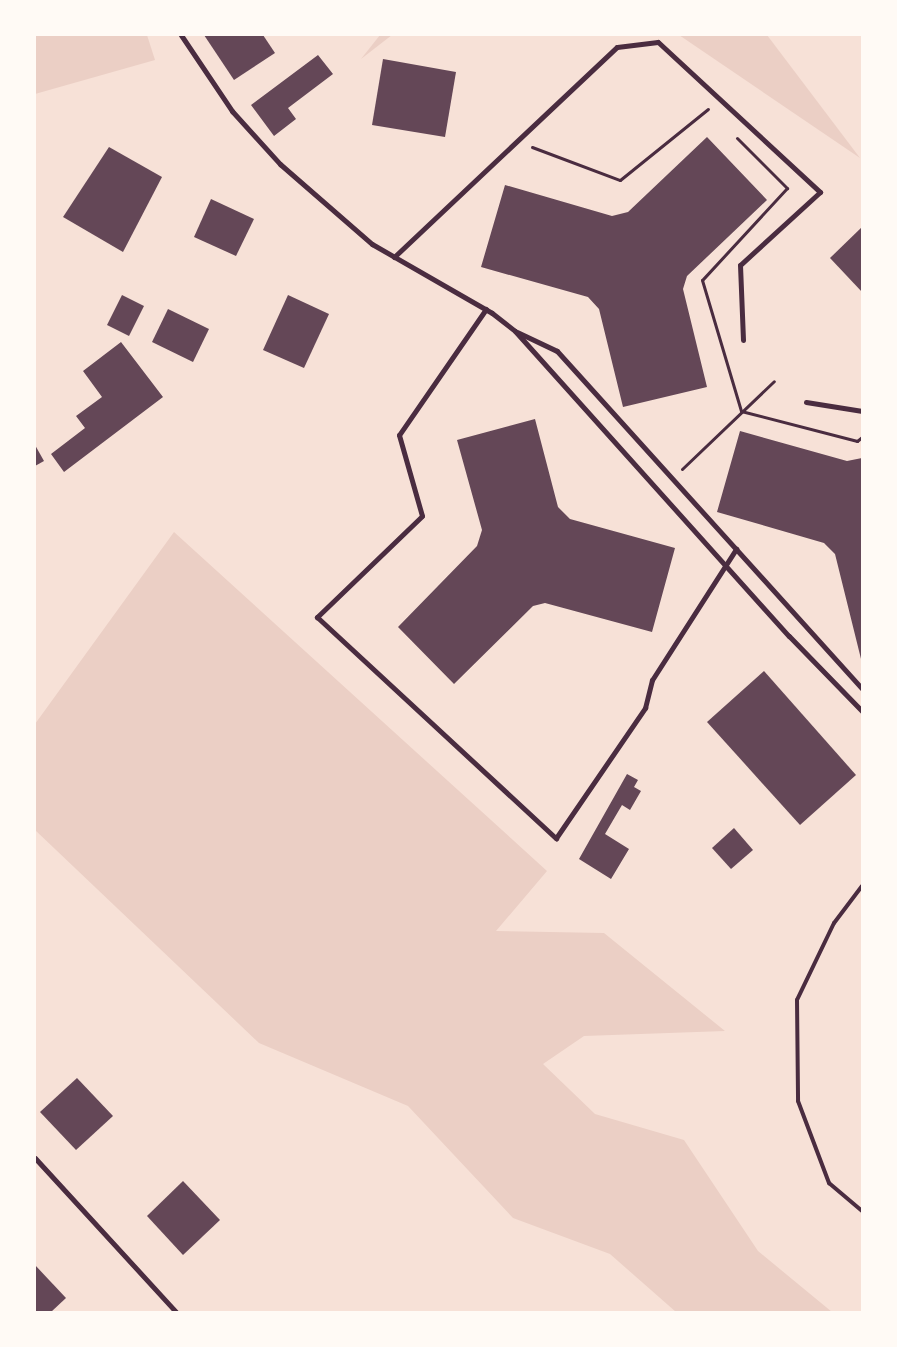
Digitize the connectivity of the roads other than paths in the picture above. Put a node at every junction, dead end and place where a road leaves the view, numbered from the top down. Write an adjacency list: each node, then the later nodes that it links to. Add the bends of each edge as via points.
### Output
1 (181, 35): 2 (street, via 232,111 274,158 372,244)
2 (394, 257): 3 (street); 5 (street, via 617,47 658,42 820,192 740,265)
3 (486, 309): 4 (street); 9 (street, via 399,435 422,516 317,617 556,838 645,708 652,680)
4 (514, 331): 8 (street, via 557,351); 9 (street)
5 (742, 340)
6 (806, 402): 7 (street)
7 (862, 412)
8 (736, 549): 9 (street); 10 (street)
9 (725, 565): 11 (street)
10 (862, 689)
11 (862, 711)
12 (862, 886): 14 (lane, via 834,923 797,1000 798,1100 829,1183)
13 (35, 1158): 15 (street)
14 (862, 1212)
15 (176, 1312)

